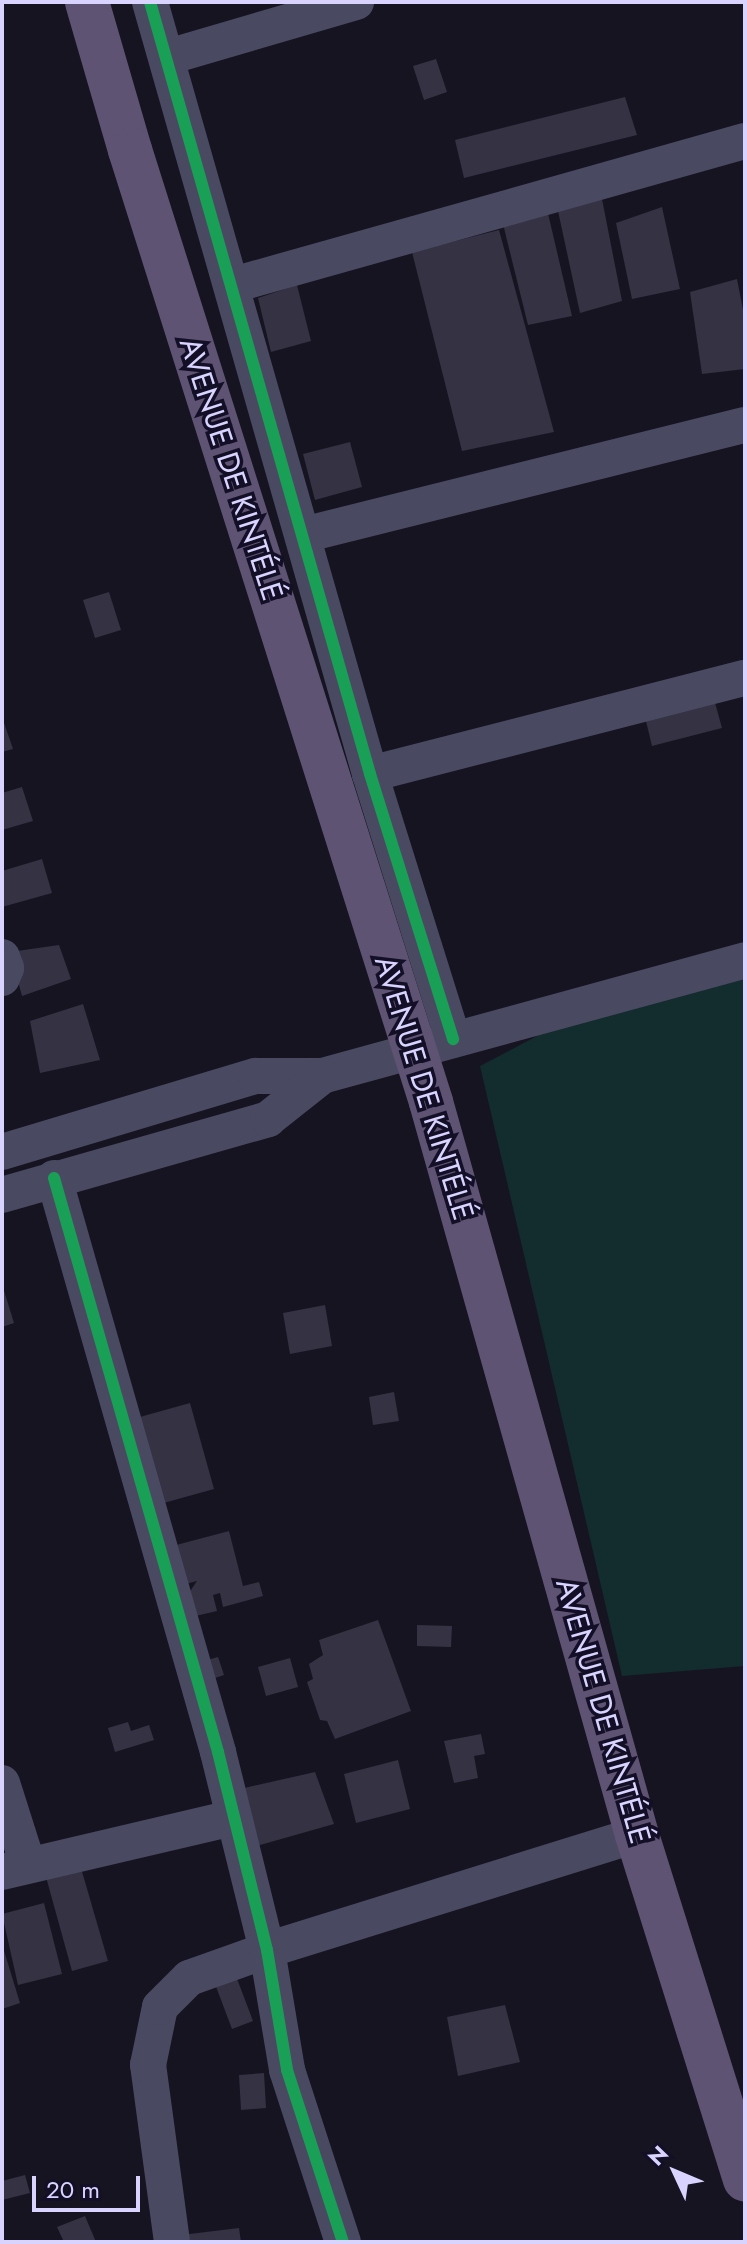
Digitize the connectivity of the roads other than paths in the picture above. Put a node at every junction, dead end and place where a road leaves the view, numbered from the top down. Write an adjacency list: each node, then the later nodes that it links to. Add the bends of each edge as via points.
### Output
1 (87, 2): 14 (main road, AVENUE DE KINTÉLÉ, via 135,165)
2 (150, 2): 4 (street)
3 (356, 2): 4 (street)
4 (168, 57): 6 (street)
5 (745, 141): 6 (street)
6 (233, 285): 8 (street)
7 (745, 425): 8 (street)
8 (303, 535): 10 (street)
9 (745, 678): 10 (street)
10 (370, 774): 14 (street)
11 (2, 957): 13 (street)
12 (745, 960): 14 (street)
13 (2, 978)
14 (434, 1045): 15 (street); 21 (main road, AVENUE DE KINTÉLÉ)
15 (322, 1076): 16 (street, via 256,1076); 17 (street, via 268,1119)
16 (2, 1152)
17 (54, 1178): 18 (street); 20 (street)
18 (2, 1195)
19 (2, 1783): 22 (street)
20 (233, 1818): 22 (street); 23 (street)
21 (637, 1835): 23 (street); 24 (main road, AVENUE DE KINTÉLÉ)
22 (15, 1869)
23 (267, 1950): 25 (street, via 189,1978 160,2007 148,2065); 26 (street, via 287,2070)
24 (745, 2179)
25 (172, 2242)
26 (343, 2242)

